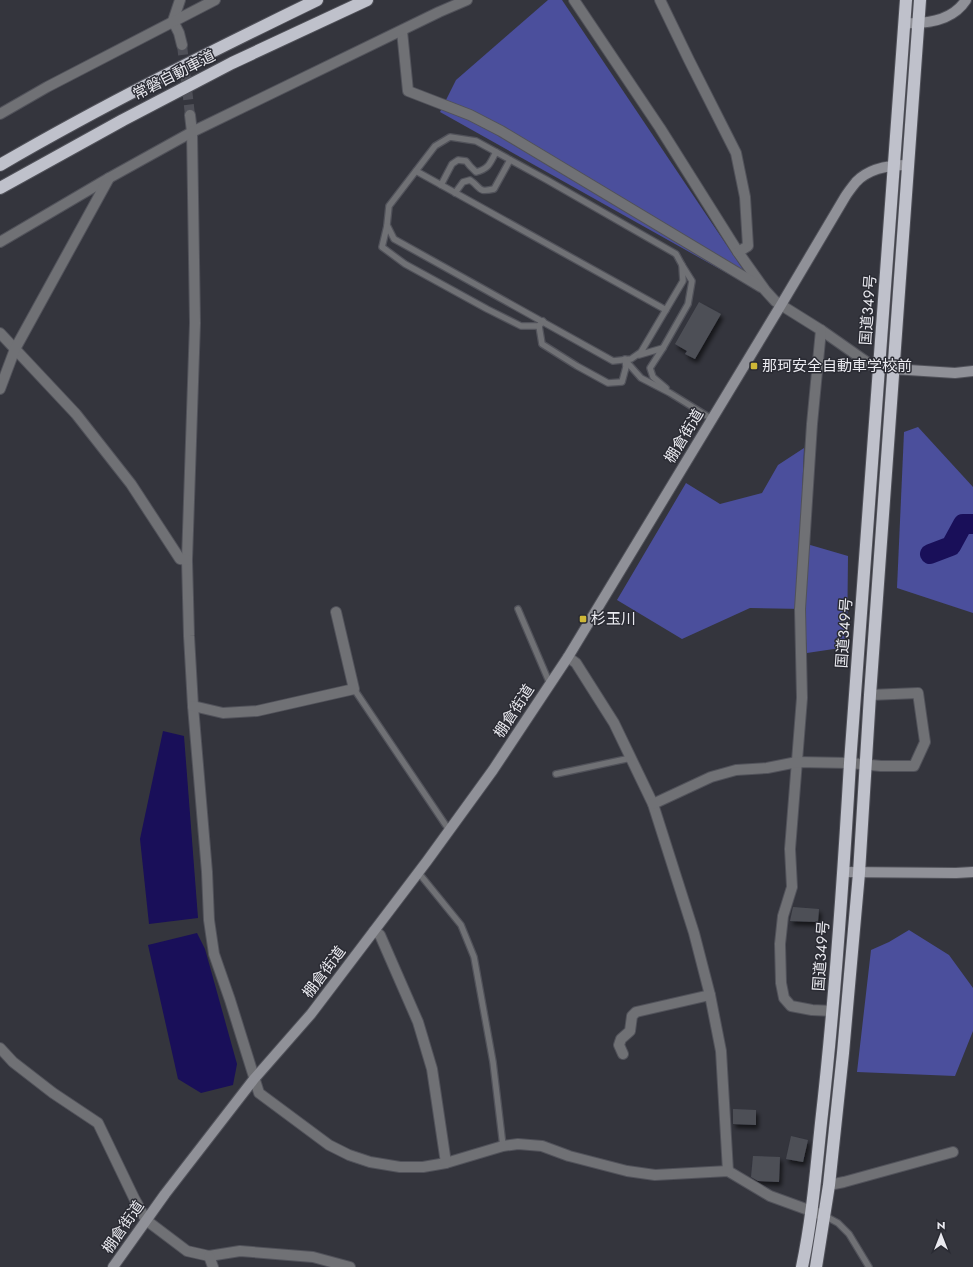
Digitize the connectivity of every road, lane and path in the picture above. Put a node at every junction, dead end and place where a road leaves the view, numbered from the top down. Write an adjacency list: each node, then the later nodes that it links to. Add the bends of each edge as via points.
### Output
1 (180, 0): 11 (street)
2 (215, 0): 11 (street)
3 (317, 0): 21 (highway, 常磐自動車道, via 226,44)
4 (367, 0): 27 (highway, 常磐自動車道, via 232,63)
5 (466, 0): 14 (street)
6 (574, 0): 31 (street, via 660,128)
7 (660, 0): 31 (street, via 736,152 745,197 748,246)
8 (906, 0): 12 (highway, 国道349号)
9 (920, 0): 13 (highway, 国道349号)
10 (966, 0): 13 (street, via 948,16)
11 (173, 20): 15 (street); 16 (street)
12 (905, 23): 13 (street); 22 (highway, 国道349号)
13 (918, 24): 23 (highway, 国道349号)
14 (402, 30): 18 (street); 33 (street, via 408,91 470,115 501,131)
15 (182, 45)
16 (0, 114)
17 (190, 115): 18 (street)
18 (192, 132): 25 (street); 49 (street, via 195,323)
19 (496, 152): 20 (lane); 24 (lane, via 476,141 450,137 435,146); 26 (lane, via 488,166 476,172 466,161 458,160 452,164)
20 (510, 160): 28 (lane, via 494,188 484,191 470,180 463,182); 32 (lane, via 676,254)
21 (0, 164)
22 (895, 165): 23 (street, 棚倉街道); 34 (street, 棚倉街道, via 868,172 856,182); 43 (highway, 国道349号)
23 (908, 165): 44 (highway, 国道349号)
24 (416, 171): 26 (lane); 29 (lane, via 389,206)
25 (109, 178): 30 (street); 40 (street)
26 (441, 185): 28 (lane)
27 (0, 188)
28 (455, 193): 35 (lane)
29 (387, 226): 36 (lane, via 394,239); 36 (lane, via 382,247 404,264 521,326)
30 (0, 242)
31 (738, 252): 33 (street)
32 (682, 265): 35 (lane, via 683,281); 39 (lane, via 692,281 688,304)
33 (765, 290): 34 (street)
34 (781, 305): 37 (street); 48 (street, 棚倉街道)
35 (666, 310): 41 (lane, via 641,352)
36 (541, 324): 42 (lane, via 613,361); 42 (lane, via 542,344 608,383 622,382 626,367)
37 (821, 330): 43 (street, via 864,361); 58 (street, via 800,609 802,698)
38 (0, 333): 40 (street)
39 (663, 348): 41 (lane); 47 (lane, via 650,368 653,377)
40 (15, 349): 46 (street); 49 (street, via 76,414 131,484 180,558)
41 (635, 356): 42 (lane)
42 (625, 359): 47 (lane, via 641,378)
43 (879, 368): 44 (street); 59 (highway, 国道349号)
44 (893, 369): 45 (street, via 955,373); 55 (highway, 国道349号)
45 (973, 371)
46 (0, 389)
47 (670, 393): 48 (lane)
48 (712, 419): 52 (street, 棚倉街道)
49 (187, 560): 56 (street)
50 (518, 609): 53 (lane)
51 (336, 612): 54 (street)
52 (568, 657): 53 (street, 棚倉街道); 57 (street, via 576,663 614,723)
53 (550, 684): 63 (street, 棚倉街道, via 493,770)
54 (354, 689): 56 (street, via 257,711 223,713); 63 (lane)
55 (870, 695): 60 (highway, 国道349号); 60 (street, via 918,693 925,742 914,766)
56 (193, 706): 73 (street, via 209,920 214,954)
57 (631, 758): 61 (lane); 62 (street)
58 (797, 762): 59 (street); 62 (street, via 767,768 736,770 711,777); 70 (street, via 790,849 792,887 783,916 780,944 781,983 784,998 791,1006)
59 (850, 763): 60 (street); 65 (highway, 国道349号)
60 (866, 764): 67 (highway, 国道349号)
61 (556, 774)
62 (653, 804): 69 (street, via 694,933)
63 (449, 830): 64 (street, 棚倉街道)
64 (418, 872): 68 (street, 棚倉街道); 74 (lane, via 461,925 474,958)
65 (843, 872): 67 (street); 70 (highway, 国道349号)
66 (973, 872): 67 (street)
67 (859, 873): 78 (highway, 国道349号)
68 (374, 931): 73 (street, 棚倉街道, via 311,1014); 76 (street, via 380,935 418,1022 432,1069)
69 (710, 995): 72 (street, via 636,1012 632,1016 630,1031 621,1039 619,1045); 77 (street, via 721,1051)
70 (833, 1011): 79 (highway, 国道349号)
71 (0, 1048): 81 (street, via 13,1062 53,1093 98,1123)
72 (623, 1054)
73 (254, 1080): 76 (street, via 259,1093 329,1145 349,1155 370,1162 400,1167); 81 (street, 棚倉街道)
74 (504, 1146): 76 (street); 77 (street, via 542,1146 627,1171 655,1174)
75 (953, 1152): 78 (street)
76 (446, 1163)
77 (728, 1171): 79 (street, via 770,1196)
78 (829, 1184): 80 (highway, 国道349号)
79 (811, 1212): 80 (street); 86 (highway, 国道349号)
80 (824, 1216): 87 (highway, 国道349号); 88 (lane, via 838,1223 849,1234)
81 (146, 1220): 82 (street, via 187,1251); 83 (street, 棚倉街道)
82 (209, 1256): 84 (street); 85 (street, via 240,1251 313,1257)
83 (113, 1267)
84 (213, 1267)
85 (350, 1267)
86 (802, 1267)
87 (816, 1267)
88 (869, 1267)

